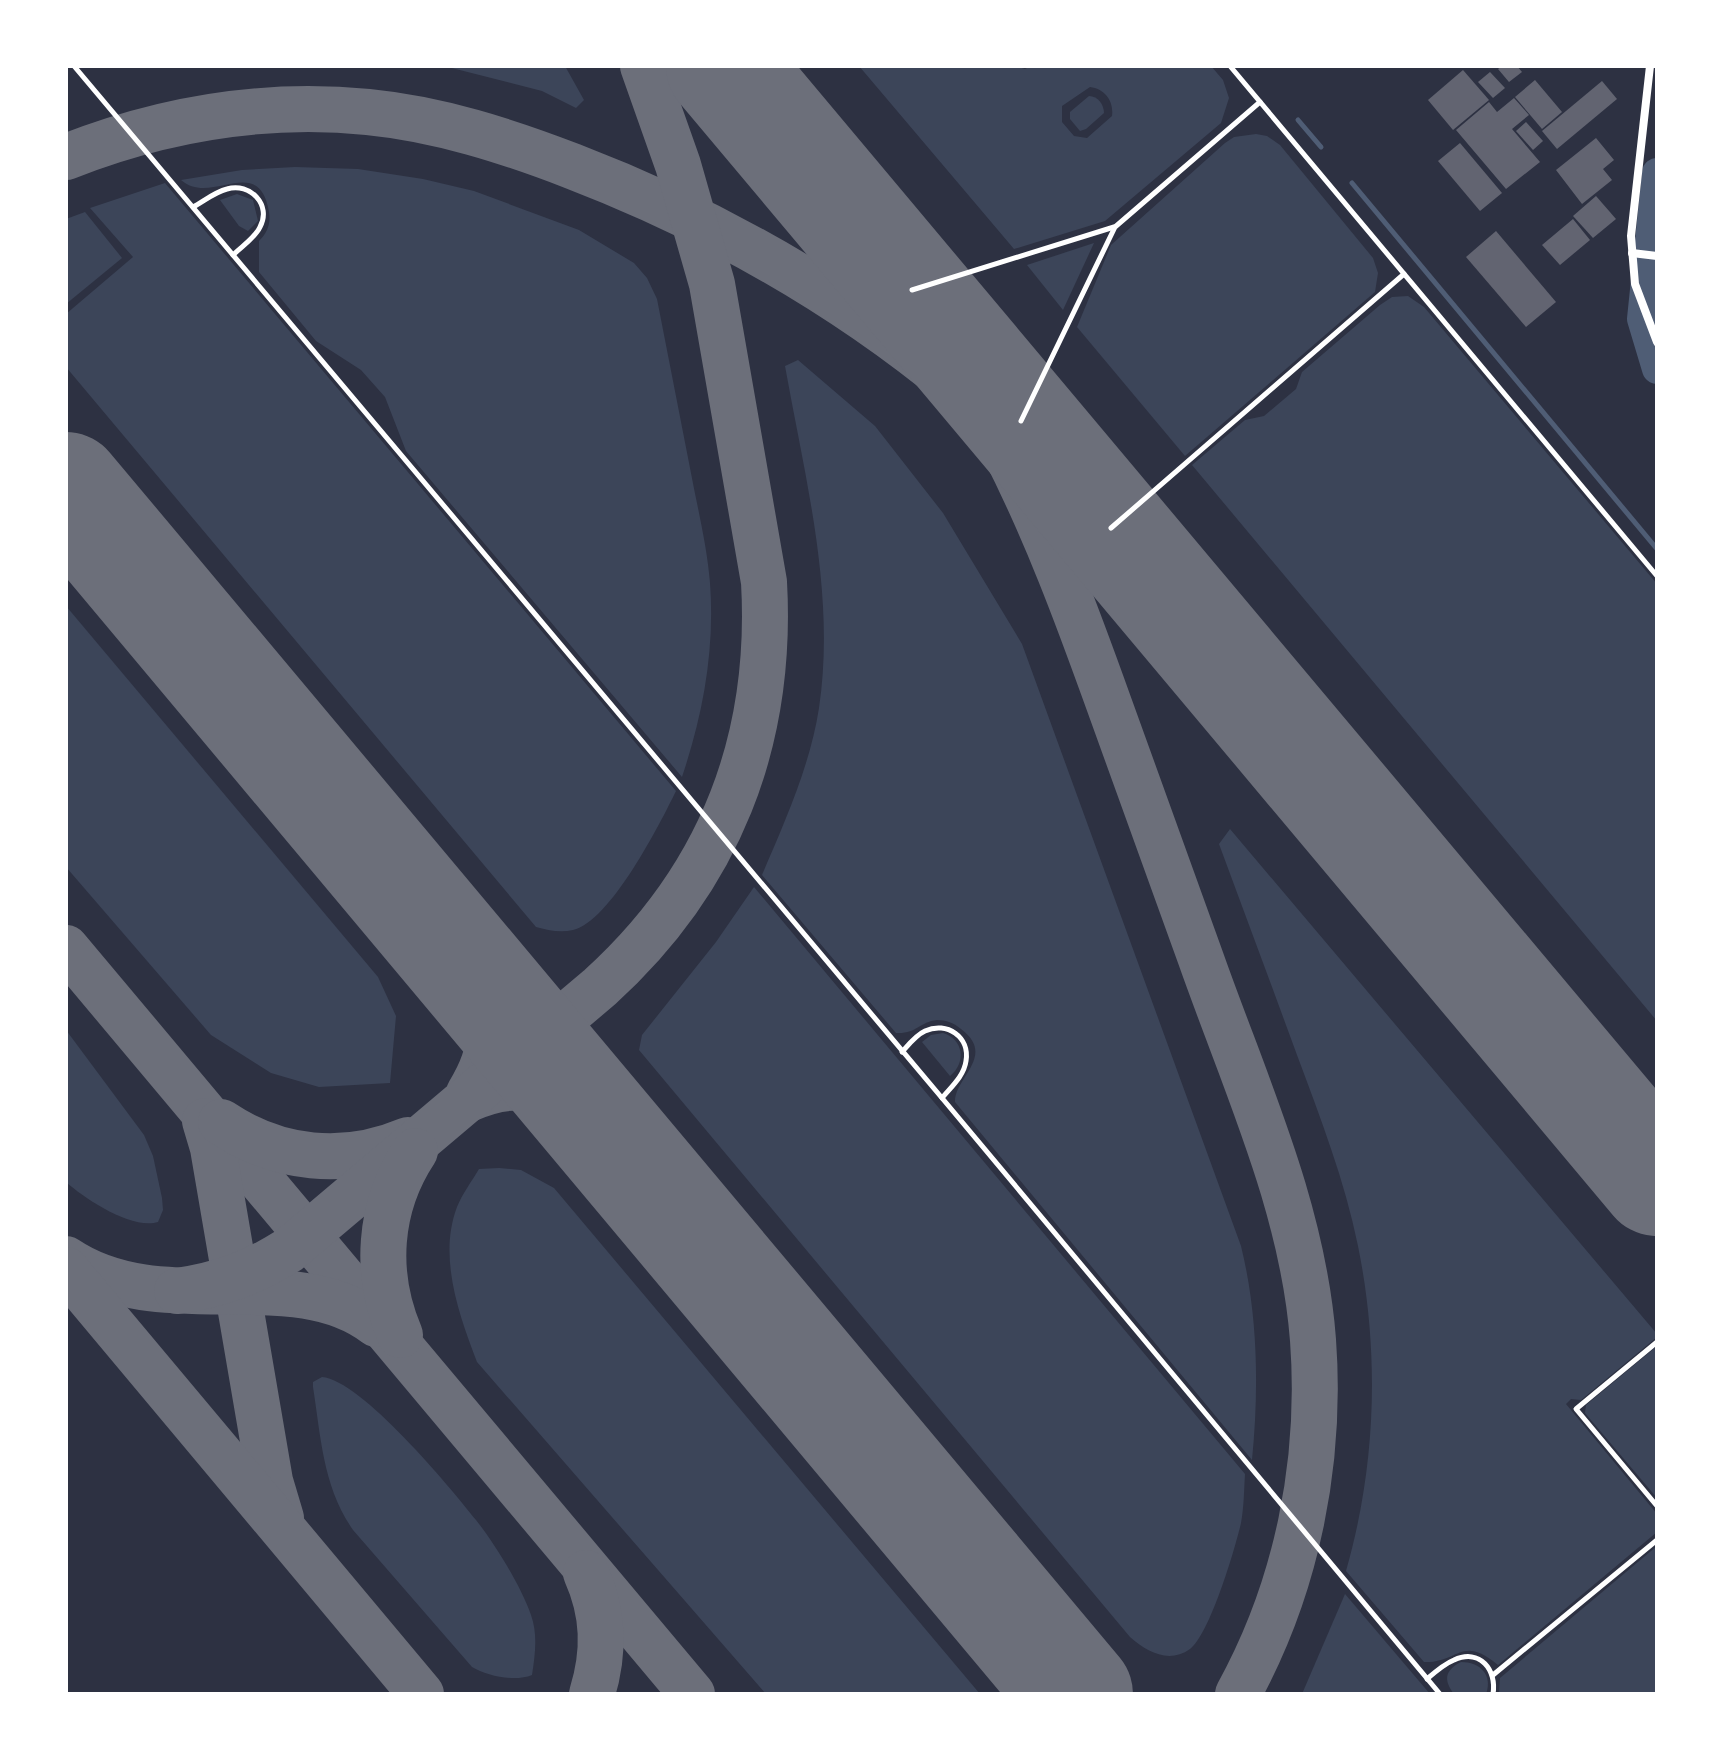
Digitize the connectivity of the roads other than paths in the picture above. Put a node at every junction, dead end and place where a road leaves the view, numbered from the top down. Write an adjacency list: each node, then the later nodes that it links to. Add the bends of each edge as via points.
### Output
1 (74, 66): 5 (lane)
2 (1230, 66): 4 (lane)
3 (1650, 66): 7 (street)
4 (1260, 102): 6 (lane); 10 (lane)
5 (193, 207): 8 (lane); 8 (lane, via 227,189 255,194 262,223)
6 (1115, 227): 11 (lane); 13 (lane)
7 (1632, 253): 9 (street); 12 (street, via 1635,284)
8 (233, 255): 16 (lane)
9 (1657, 256)
10 (1404, 274): 14 (lane); 15 (lane)
11 (912, 290)
12 (1657, 342)
13 (1021, 421)
14 (1111, 528)
15 (1657, 576)
16 (902, 1052): 17 (lane); 17 (lane, via 928,1029 952,1030 962,1038 966,1062)
17 (942, 1098): 22 (lane)
18 (1657, 1342): 19 (lane, via 1576,1409)
19 (1657, 1506)
20 (1657, 1540): 21 (lane)
21 (1493, 1675): 22 (lane, via 1483,1660 1464,1656); 24 (lane)
22 (1427, 1679): 23 (lane)
23 (1440, 1694)
24 (1493, 1694)

